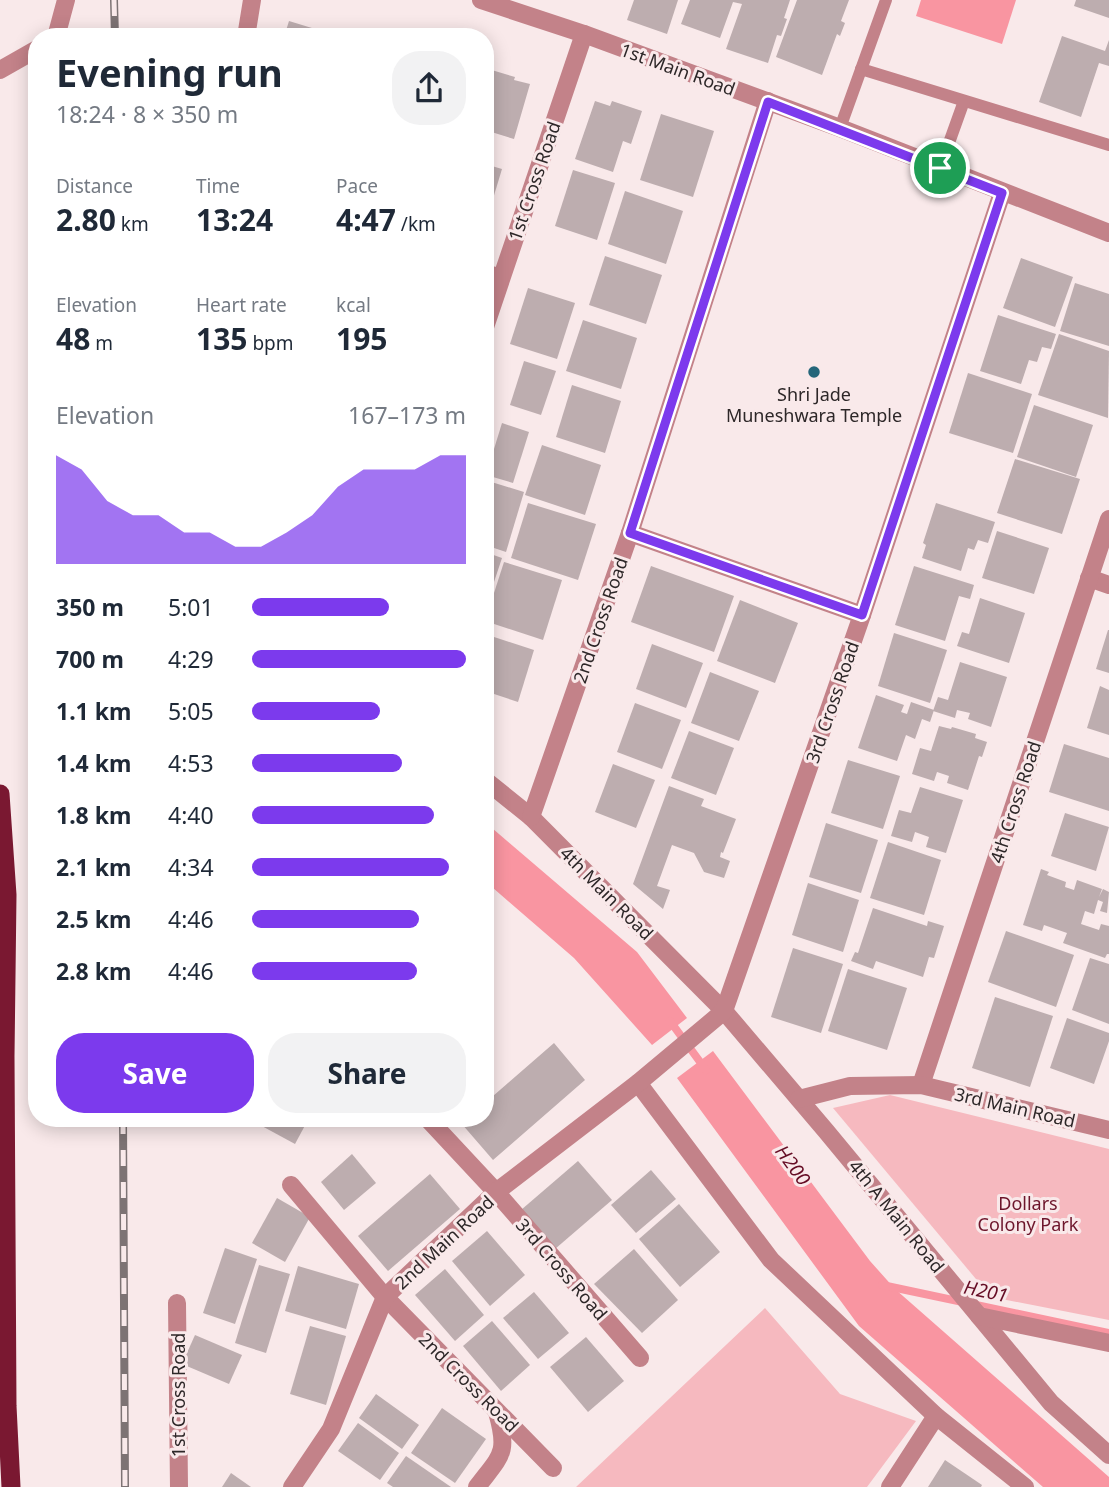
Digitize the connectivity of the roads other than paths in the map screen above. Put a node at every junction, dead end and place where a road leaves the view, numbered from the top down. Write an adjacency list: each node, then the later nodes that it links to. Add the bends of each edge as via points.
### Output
1 (66, 0): 5 (street)
2 (252, 0): 6 (street)
3 (481, 0): 7 (street, 1st Main Road)
4 (886, 0): 9 (lane)
5 (58, 28)
6 (247, 28)
7 (584, 34): 12 (street, 1st Main Road); 19 (street, 1st Cross Road)
8 (28, 54): 10 (street)
9 (861, 69): 11 (lane); 13 (lane)
10 (0, 70)
11 (964, 101): 14 (lane); 15 (lane)
12 (768, 102): 13 (street, 1st Main Road); 22 (street, 2nd Cross Road)
13 (840, 128): 15 (street, 1st Main Road)
14 (1109, 145)
15 (940, 168): 16 (street, 1st Main Road)
16 (1002, 193): 17 (street, 1st Main Road); 25 (street, 3rd Cross Road)
17 (1109, 233)
18 (494, 273): 19 (lane)
19 (502, 275): 20 (street, 1st Cross Road)
20 (494, 299)
21 (1109, 519): 23 (street, 4th Cross Road)
22 (630, 533): 25 (street); 28 (street, 2nd Cross Road)
23 (1089, 578): 24 (street); 31 (street, 4th Cross Road)
24 (1109, 585)
25 (862, 615): 29 (street, 3rd Cross Road)
26 (494, 787): 28 (street, 4th Main Road)
27 (0, 794): 46 (highway, via 7,895)
28 (531, 817): 29 (street, 4th Main Road)
29 (724, 1011): 30 (street, 2nd Main Road); 32 (street, 4th Main Road)
30 (638, 1083): 36 (street, 2nd Main Road); 43 (street, via 771,1261)
31 (921, 1085): 32 (street, 3rd Main Road, via 850,1086); 34 (street, 3rd Main Road)
32 (804, 1106): 39 (street, 4th A Main Road)
33 (435, 1127): 36 (street, 3rd Cross Road)
34 (1109, 1130)
35 (291, 1185): 37 (street, 2nd Cross Road)
36 (496, 1192): 37 (street, 2nd Main Road); 41 (street, 3rd Cross Road)
37 (385, 1297): 42 (street, 2nd Cross Road); 48 (street, 2nd Main Road, via 331,1429)
38 (177, 1303): 47 (street, 1st Cross Road)
39 (979, 1316): 40 (street); 44 (street, 4th A Main Road, via 1051,1403)
40 (1109, 1343)
41 (639, 1358)
42 (496, 1410): 45 (street, 2nd Cross Road); 49 (street, via 503,1452)
43 (936, 1416): 50 (street); 51 (street)
44 (1109, 1455)
45 (553, 1468)
46 (11, 1487)
47 (178, 1487)
48 (292, 1487)
49 (477, 1487)
50 (890, 1487)
51 (1025, 1487)

